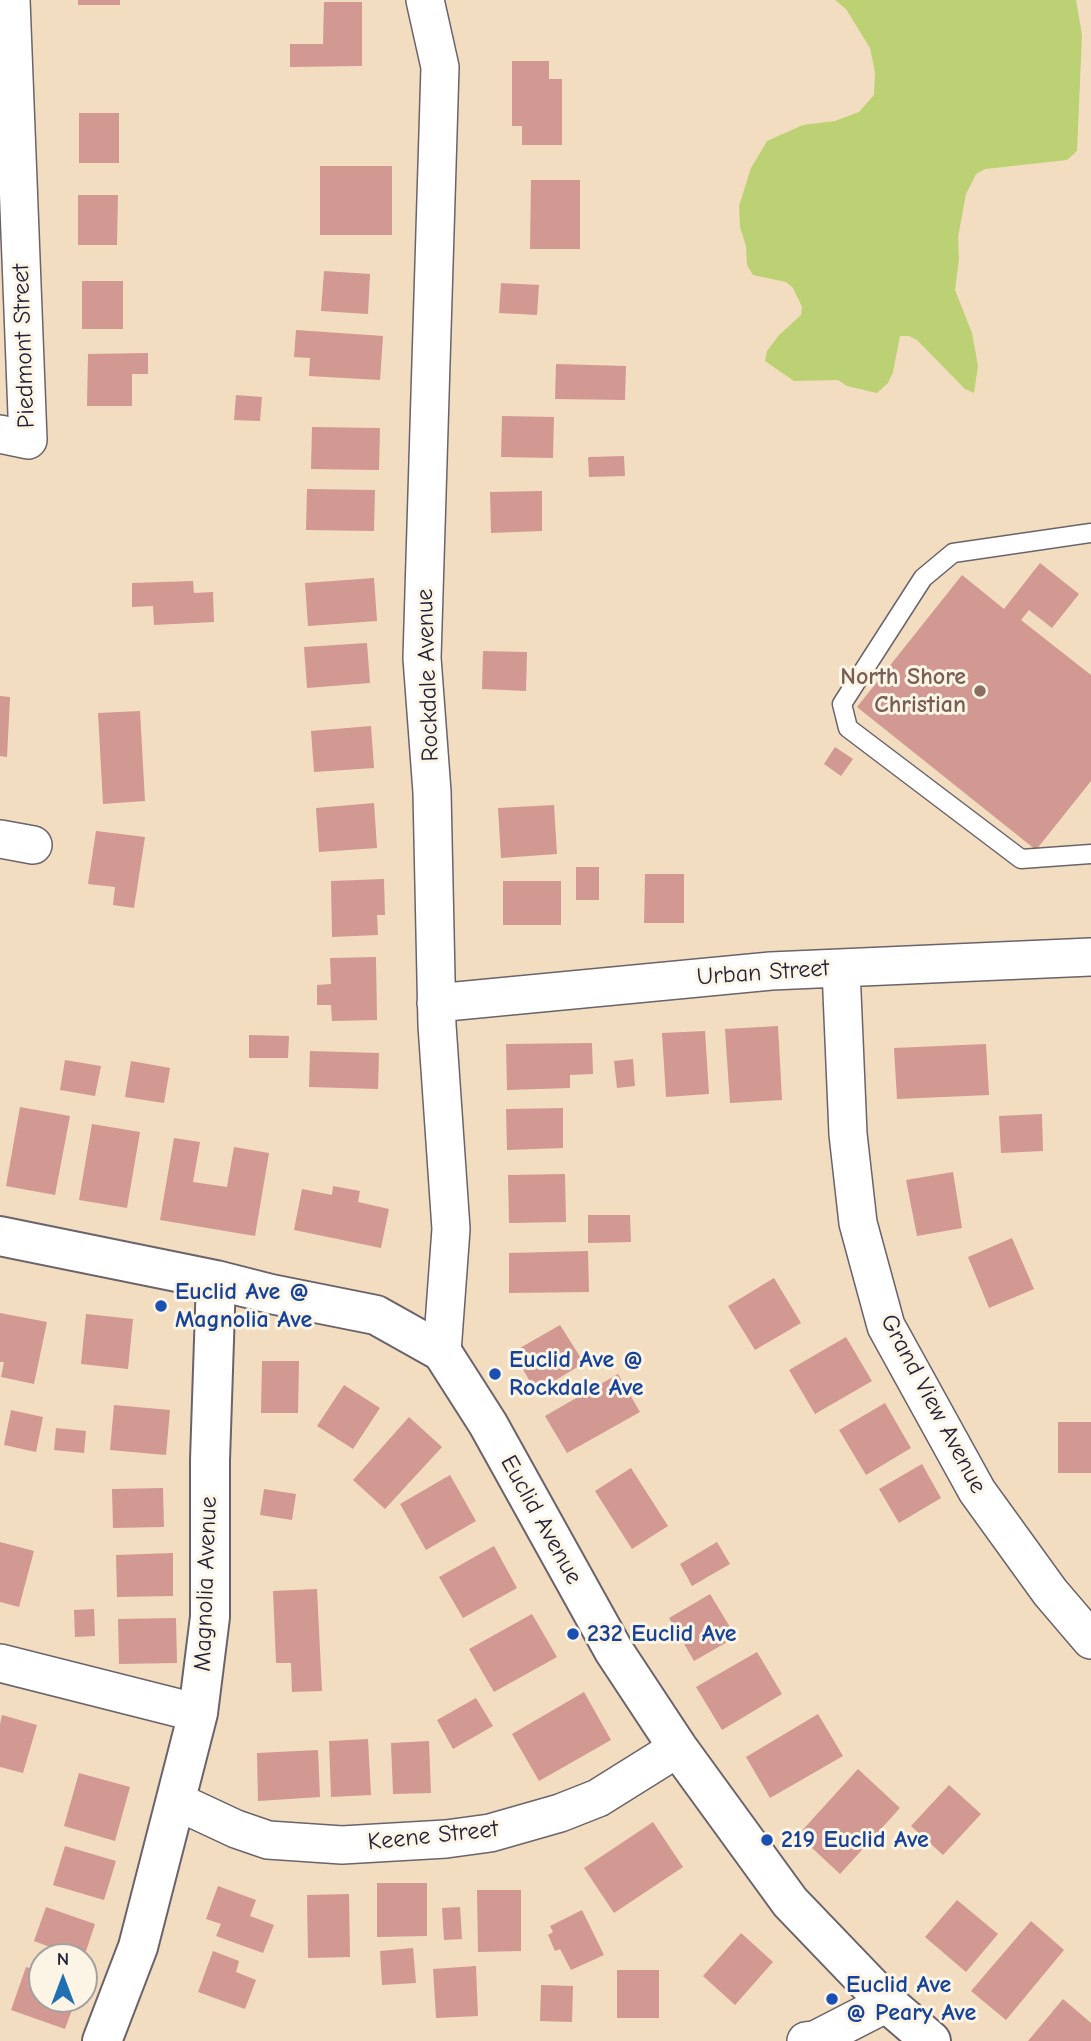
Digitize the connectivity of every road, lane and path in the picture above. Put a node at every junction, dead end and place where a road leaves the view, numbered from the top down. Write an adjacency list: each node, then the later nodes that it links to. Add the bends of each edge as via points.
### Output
1 (11, 0): 3 (street, Piedmont Street)
2 (425, 0): 8 (street, Rockdale Avenue, via 440,67 422,658 432,792)
3 (13, 437)
4 (1091, 533): 5 (lane, via 953,553 923,578 842,704 848,728 1021,859)
5 (1091, 854)
6 (1091, 957): 7 (street, Urban Street)
7 (841, 969): 8 (street, Urban Street, via 758,972); 12 (street, Grand View Avenue, via 848,1134 858,1223 886,1326 978,1491 1050,1592)
8 (436, 1003): 11 (street, Rockdale Avenue, via 451,1228)
9 (0, 1236): 10 (street, Euclid Avenue)
10 (216, 1279): 11 (street, Euclid Avenue, via 376,1315); 14 (street, Magnolia Avenue, via 210,1617)
11 (442, 1352): 15 (street, Euclid Avenue, via 488,1424 614,1651)
12 (1091, 1640)
13 (0, 1663): 14 (street)
14 (198, 1713): 16 (street, Magnolia Avenue)
15 (678, 1748): 16 (street, Keene Street, via 598,1798 573,1808 490,1833 446,1839 342,1845 268,1840); 17 (street, Euclid Avenue, via 790,1902)
16 (176, 1801): 18 (street, Magnolia Avenue, via 138,1947)
17 (887, 2003): 19 (street); 20 (street); 21 (street, Euclid Avenue)
18 (102, 2041)
19 (806, 2041)
20 (870, 2041)
21 (931, 2041)

